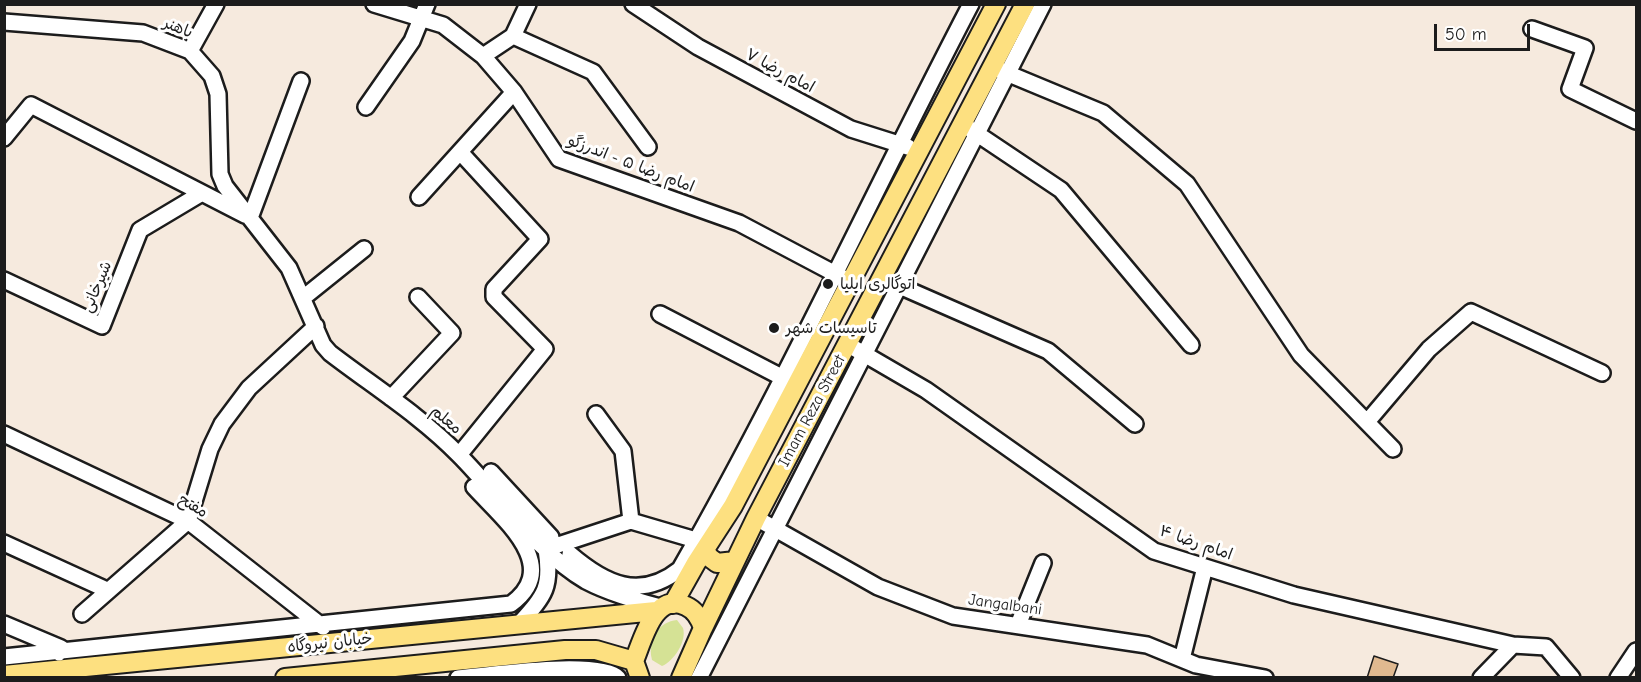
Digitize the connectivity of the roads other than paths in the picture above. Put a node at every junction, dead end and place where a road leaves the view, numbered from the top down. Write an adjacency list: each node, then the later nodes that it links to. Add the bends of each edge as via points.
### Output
1 (216, 4): 14 (street)
2 (374, 4): 10 (street, امام رضا ۵ - اندرزگو)
3 (428, 4): 10 (street)
4 (528, 4): 13 (street)
5 (633, 4): 23 (street, امام رضا ۷, via 698,48 850,129)
6 (971, 4): 23 (street)
7 (996, 4): 25 (main road, Imam Reza Street)
8 (1025, 4): 16 (main road, Imam Reza Street)
9 (1043, 4): 16 (street)
10 (419, 19): 15 (street, امام رضا ۵ - اندرزگو, via 443,25); 19 (street, via 412,41)
11 (4, 22): 14 (street, باهنر, via 143,33)
12 (1532, 30): 20 (street, via 1585,48 1570,89)
13 (513, 36): 15 (street); 24 (street, via 593,72)
14 (190, 51): 29 (street, باهنر, via 212,76 218,94 220,174)
15 (483, 56): 18 (street, امام رضا ۵ - اندرزگو)
16 (999, 70): 21 (main road, Imam Reza Street); 45 (street, via 1103,113 1187,184 1301,355)
17 (301, 81): 29 (street)
18 (514, 92): 26 (street); 31 (street, امام رضا ۵ - اندرزگو, via 559,159 739,223)
19 (366, 107)
20 (1636, 121)
21 (969, 128): 33 (main road, Imam Reza Street); 39 (street, via 1061,190)
22 (4, 138): 27 (street, via 31,105)
23 (898, 144): 25 (street, امام رضا ۷); 31 (street)
24 (648, 147)
25 (919, 151): 31 (main road, Imam Reza Street)
26 (461, 153): 28 (street); 49 (street, via 540,239 494,289 494,297 545,350)
27 (202, 193): 29 (street); 32 (street, شیرخانی, via 140,230 102,326)
28 (418, 197)
29 (250, 218): 35 (street, معلم, via 289,268)
30 (364, 249): 35 (street)
31 (843, 278): 42 (main road, Imam Reza Street)
32 (4, 280)
33 (890, 282): 38 (main road, Imam Reza Street); 40 (street); 46 (street, via 1048,351)
34 (418, 297): 43 (street, via 452,333)
35 (303, 298): 37 (street, معلم)
36 (660, 314): 42 (street)
37 (316, 326): 43 (street, معلم, via 330,353); 54 (street, via 249,388 222,424 210,449)
38 (847, 344): 40 (street, امام رضا ۴); 52 (main road, Imam Reza Street)
39 (1191, 345)
40 (863, 354): 55 (street); 62 (street, امام رضا ۴, via 926,390 1154,550)
41 (1602, 373): 45 (street, via 1471,312 1429,349)
42 (790, 381): 58 (main road, Imam Reza Street, via 733,506)
43 (392, 398): 49 (street, معلم)
44 (596, 414): 53 (street, via 623,451)
45 (1367, 422): 48 (street)
46 (1135, 424)
47 (4, 434): 54 (street, مفتح)
48 (1393, 449)
49 (459, 455): 57 (street, معلم)
50 (491, 472): 57 (street)
51 (474, 487): 69 (street, via 516,534 531,558 533,576 518,598 511,604)
52 (756, 518): 55 (street, Jangalbani); 60 (main road, Imam Reza Street)
53 (631, 520): 57 (street); 58 (street)
54 (188, 521): 63 (street); 69 (street, مفتح)
55 (775, 529): 70 (street, Jangalbani, via 878,587 953,615); 87 (street)
56 (4, 543): 63 (street)
57 (548, 543): 64 (street, معلم, via 586,580 614,593); 67 (street, via 550,576 538,603)
58 (703, 544): 59 (street, via 665,581 642,588 604,577); 60 (main road, via 717,563); 64 (main road, Imam Reza Street)
59 (570, 554)
60 (735, 561): 71 (main road, Imam Reza Street)
61 (1043, 563): 70 (street)
62 (1205, 567): 73 (street, امام رضا ۴, via 1294,595); 78 (street)
63 (107, 590): 65 (street)
64 (663, 607): 66 (main road, خیابان نیروگاه); 71 (main road, via 679,603 690,608 699,616); 81 (main road, Imam Reza Street)
65 (82, 614)
66 (562, 620): 67 (main road, خیابان نیروگاه); 74 (main road, via 569,628 570,640)
67 (520, 623): 72 (main road, خیابان نیروگاه)
68 (4, 624): 75 (street, via 61,648)
69 (320, 625): 72 (street, مفتح); 75 (street)
70 (1018, 625): 78 (street, Jangalbani, via 1146,645)
71 (703, 628): 86 (main road, Imam Reza Street)
72 (342, 642): 80 (main road, خیابان نیروگاه)
73 (1513, 645): 89 (street); 90 (street, امام رضا ۴, via 1546,646)
74 (565, 650): 81 (main road, خیابان نیروگاه, via 600,650); 83 (main road, خیابان نیروگاه)
75 (60, 651): 77 (street); 79 (street)
76 (1636, 651): 91 (street)
77 (4, 657)
78 (1182, 659): 88 (street, Jangalbani)
79 (54, 670): 80 (main road, خیابان نیروگاه); 82 (main road, خیابان نیروگاه)
80 (122, 670)
81 (637, 673)
82 (4, 675)
83 (285, 678)
84 (458, 678): 85 (street, via 566,669 611,672)
85 (618, 678)
86 (681, 678)
87 (699, 678)
88 (1265, 678)
89 (1481, 678)
90 (1572, 678)
91 (1618, 678)

